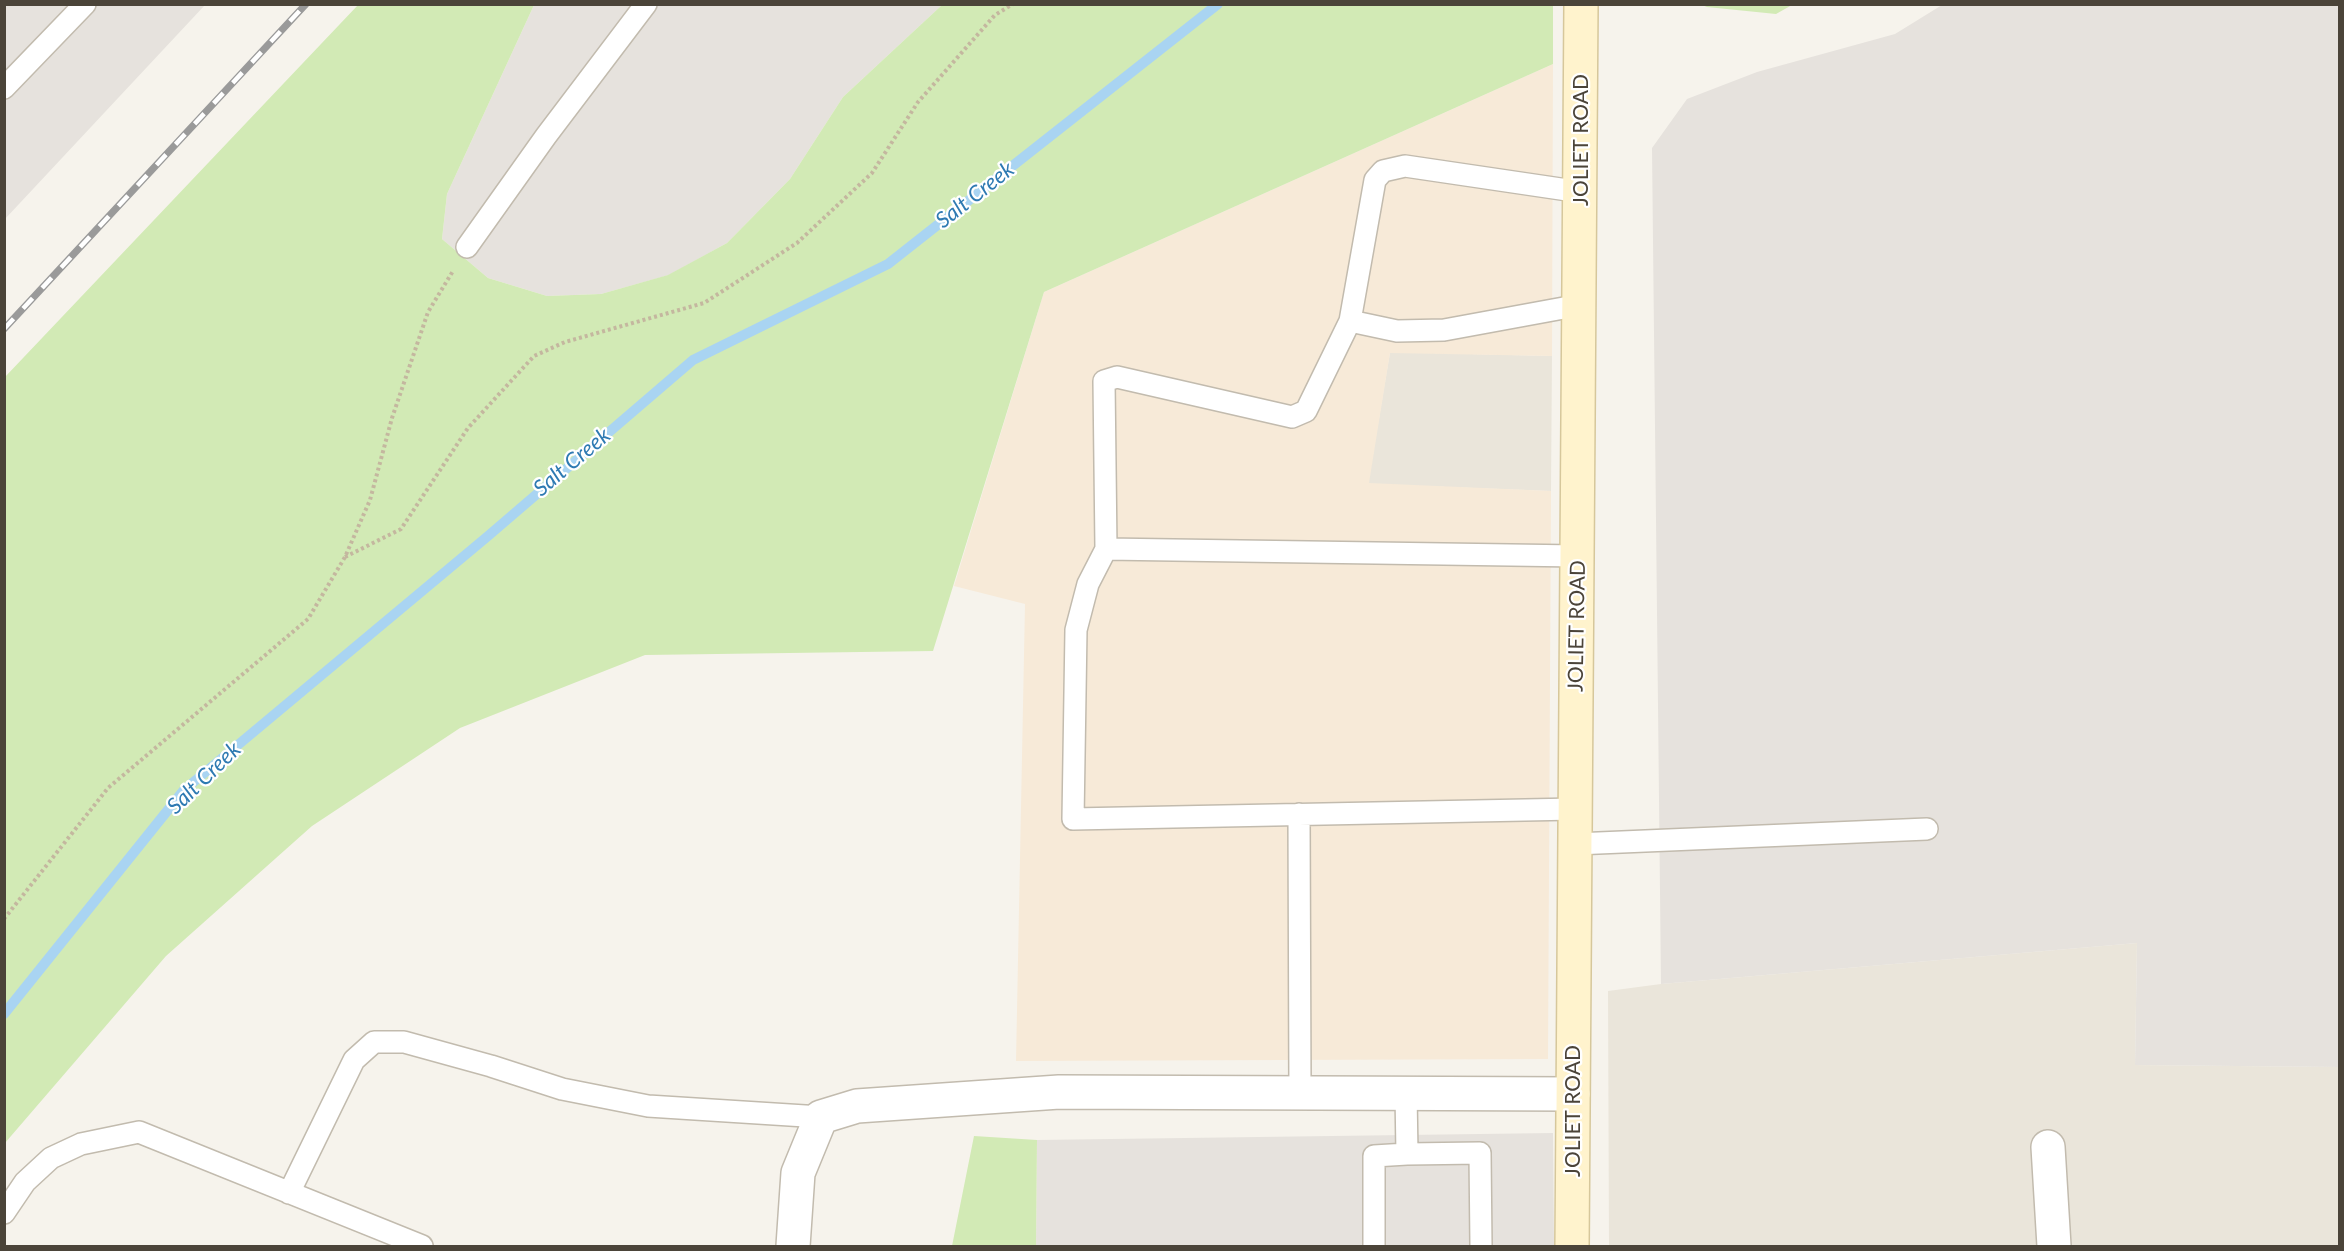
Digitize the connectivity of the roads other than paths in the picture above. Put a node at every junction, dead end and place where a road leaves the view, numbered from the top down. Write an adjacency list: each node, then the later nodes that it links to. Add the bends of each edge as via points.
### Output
1 (84, 4): 4 (lane)
2 (646, 4): 6 (lane)
3 (1581, 8): 5 (main road, JOLIET ROAD)
4 (4, 87)
5 (1581, 192): 7 (main road, JOLIET ROAD); 8 (lane, via 1405,166 1383,171 1376,180)
6 (467, 247)
7 (1580, 305): 8 (lane, via 1444,330 1397,331); 10 (main road, JOLIET ROAD)
8 (1350, 321): 9 (lane, via 1306,411 1292,417 1117,377 1104,381)
9 (1106, 549): 10 (lane); 12 (lane, via 1088,584 1076,630 1073,819)
10 (1578, 556): 11 (main road, JOLIET ROAD)
11 (1575, 809): 12 (lane); 14 (main road, JOLIET ROAD)
12 (1299, 814): 15 (lane)
13 (1927, 829): 14 (lane)
14 (1575, 844): 17 (main road, JOLIET ROAD)
15 (1300, 1093): 16 (street); 18 (street, via 1059,1092 857,1107)
16 (1406, 1093): 17 (street); 20 (lane)
17 (1573, 1094): 27 (main road, JOLIET ROAD)
18 (821, 1117): 21 (lane, via 648,1106 562,1089 404,1042 374,1042 354,1060); 24 (street, via 798,1173)
19 (2048, 1147): 28 (street)
20 (1407, 1154): 25 (lane, via 1374,1156); 26 (lane, via 1480,1153)
21 (289, 1193): 22 (lane, via 139,1132 81,1144 51,1158 25,1182); 23 (lane)
22 (4, 1213)
23 (422, 1246)
24 (793, 1246)
25 (1374, 1246)
26 (1481, 1246)
27 (1572, 1246)
28 (2054, 1246)

